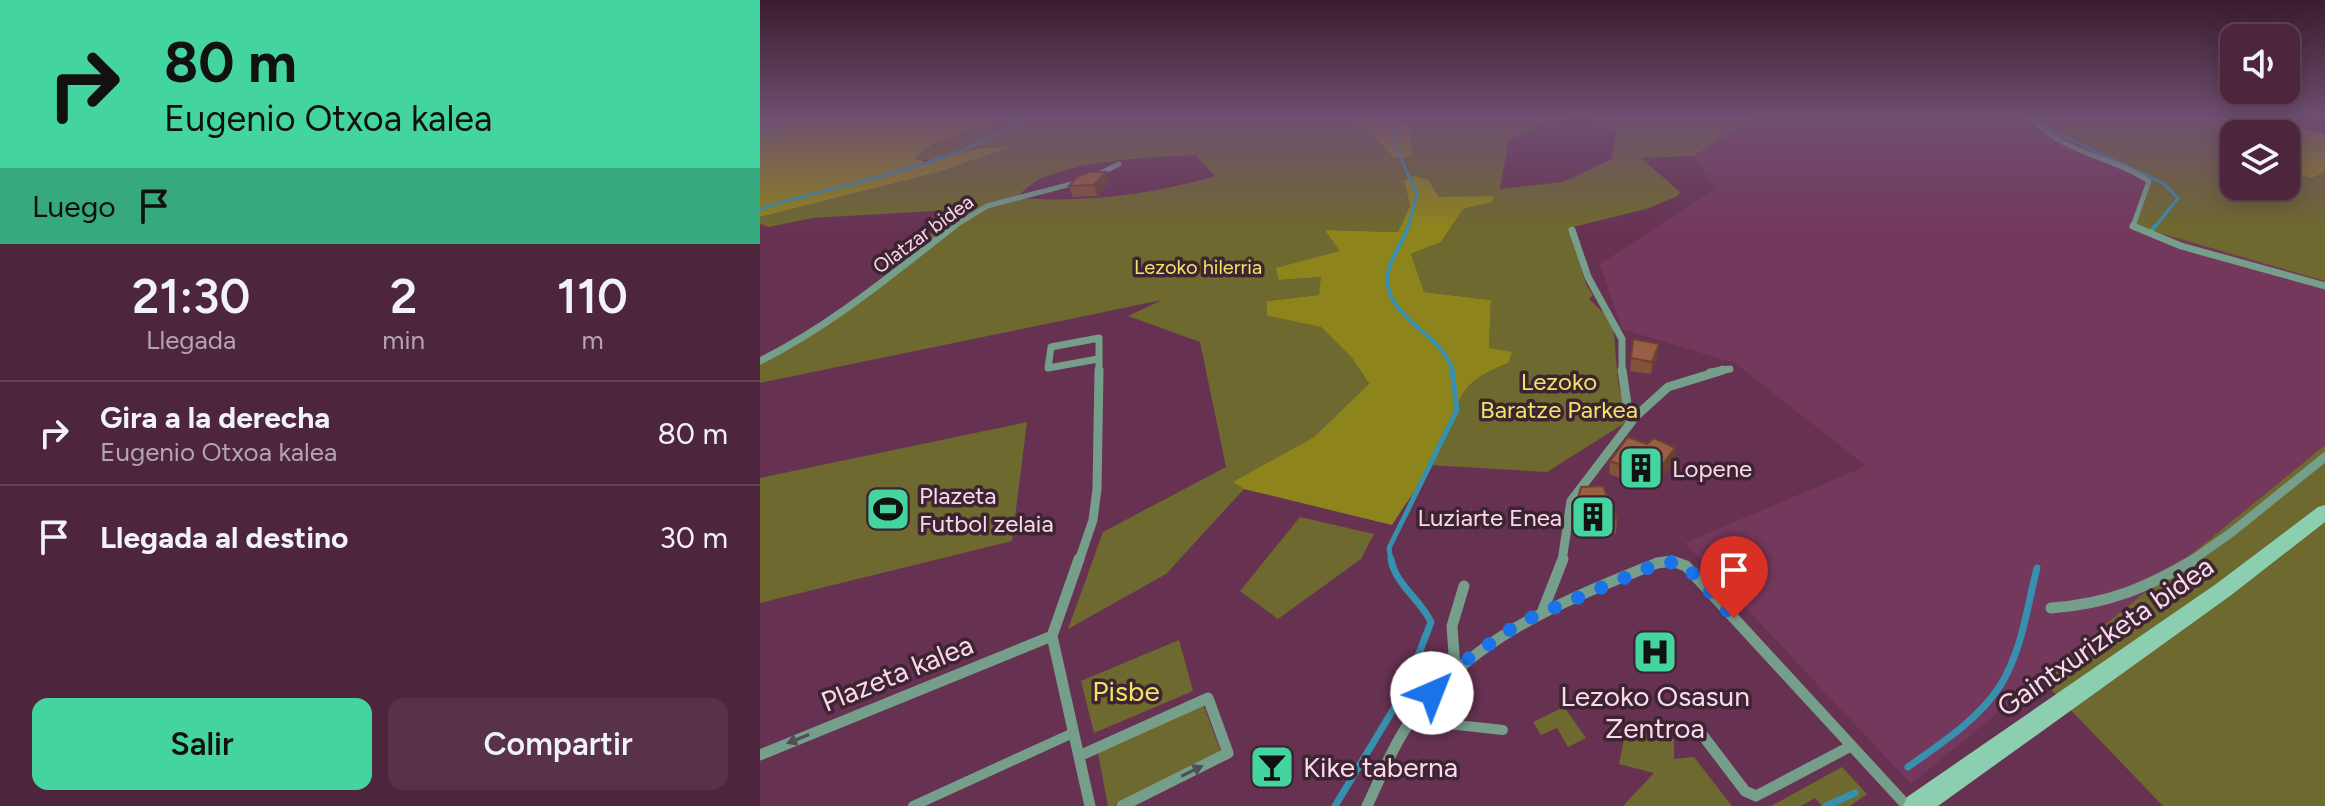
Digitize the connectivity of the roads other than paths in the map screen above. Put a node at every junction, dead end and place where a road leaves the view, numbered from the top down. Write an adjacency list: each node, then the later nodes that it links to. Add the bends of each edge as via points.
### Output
1 (2098, 155): 4 (street, via 2149,181 2133,226 2138,230)
2 (1119, 164): 6 (street, Olatzar bidea, via 1080,182 987,206 850,308)
3 (1572, 230): 8 (street, via 1588,277 1622,339 1622,383)
4 (2325, 286)
5 (1098, 359): 5 (street, via 1073,364 1048,368 1051,347 1099,338); 14 (street, via 1093,520)
6 (760, 361)
7 (1730, 369): 8 (street, via 1668,387)
8 (1635, 417): 13 (street, via 1571,501 1565,554)
9 (2325, 457): 12 (street, via 2209,549 2149,583 2106,603)
10 (2325, 512): 28 (main road, Gaintxurizketa bidea)
11 (1464, 586): 15 (street, via 1451,631)
12 (2051, 608)
13 (1543, 610): 15 (street); 20 (street, via 1664,561 1679,563)
14 (1052, 636): 18 (street); 21 (street, Plazeta kalea, one-way to 21)
15 (1455, 668): 16 (street)
16 (1411, 720): 17 (street); 26 (street)
17 (1503, 730)
18 (1073, 733): 22 (street); 23 (street)
19 (1704, 737): 20 (street, via 1745,791 1756,796)
20 (1851, 746): 27 (street)
21 (760, 755)
22 (1079, 756): 24 (street); 25 (street, one-way to 22, via 1228,753 1208,698)
23 (913, 806)
24 (1090, 806)
25 (1122, 806)
26 (1367, 806)
27 (1907, 806)
28 (1916, 806)

